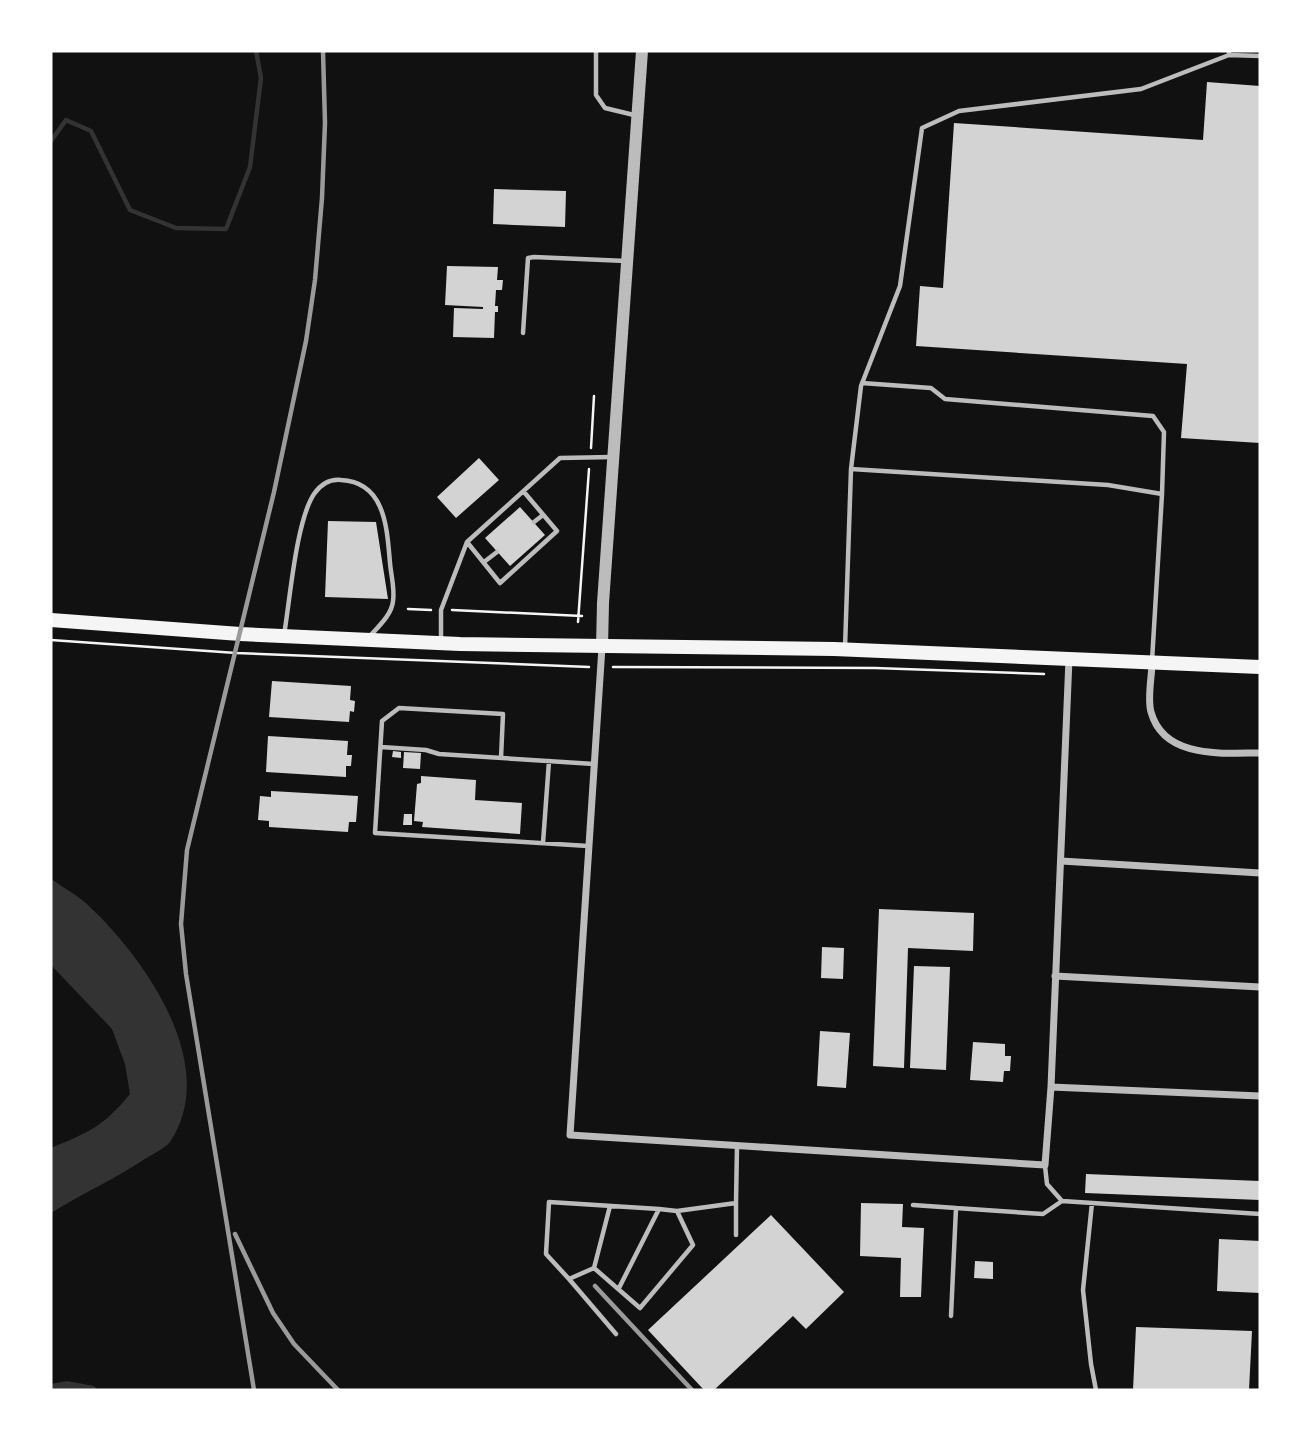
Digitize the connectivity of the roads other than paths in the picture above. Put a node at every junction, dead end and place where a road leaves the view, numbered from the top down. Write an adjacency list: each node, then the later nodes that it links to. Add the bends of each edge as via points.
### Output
1 (596, 51): 5 (lane, via 596,95 605,108)
2 (642, 51): 5 (street)
3 (1229, 53): 4 (lane); 8 (lane, via 1141,89 959,111 922,128 900,286)
4 (1260, 56)
5 (638, 115): 6 (street)
6 (627, 261): 7 (lane, via 528,258); 9 (street)
7 (523, 333)
8 (862, 383): 10 (lane); 12 (lane, via 931,388 945,399 1153,416 1164,432)
9 (613, 457): 11 (lane, via 560,458); 22 (street)
10 (851, 469): 12 (lane, via 1108,485); 23 (lane)
11 (524, 492): 13 (lane); 15 (lane)
12 (1162, 494): 25 (lane)
13 (543, 515): 14 (lane); 17 (lane, via 557,531 500,583)
14 (534, 522)
15 (467, 542): 17 (lane); 21 (lane, via 441,610)
16 (497, 552): 17 (lane)
17 (484, 562)
18 (51, 620): 19 (main road)
19 (284, 636): 20 (main road); 20 (lane, via 303,522 314,495 334,479 349,480 368,491 387,521 393,602 386,618)
20 (366, 639): 21 (main road)
21 (441, 643): 22 (main road)
22 (602, 647): 23 (main road); 31 (street)
23 (845, 650): 24 (main road)
24 (1069, 659): 25 (main road); 34 (street)
25 (1152, 662): 26 (main road); 28 (street, via 1150,710 1160,733 1204,753)
26 (1260, 667)
27 (381, 747): 29 (lane); 29 (lane, via 382,721 398,708 503,714); 32 (lane, via 375,833)
28 (1260, 753)
29 (501, 758): 30 (lane)
30 (549, 761): 31 (lane); 32 (lane)
31 (594, 764): 33 (street)
32 (543, 843): 33 (lane)
33 (588, 846): 40 (street, via 570,1135)
34 (1060, 861): 35 (street); 36 (street)
35 (1260, 873)
36 (1055, 976): 37 (street); 38 (street)
37 (1260, 987)
38 (1051, 1087): 39 (street); 41 (street)
39 (1260, 1096)
40 (737, 1146): 41 (street); 43 (lane)
41 (1045, 1165): 42 (lane, via 1046,1184)
42 (1062, 1201): 44 (lane); 47 (lane, via 1043,1214)
43 (736, 1203): 49 (lane); 51 (lane)
44 (1092, 1203): 50 (lane); 57 (lane, via 1083,1290)
45 (913, 1205): 47 (lane)
46 (610, 1206): 48 (lane); 52 (lane); 53 (lane, via 548,1202 546,1254)
47 (956, 1208): 55 (lane)
48 (659, 1209): 49 (lane); 54 (lane)
49 (677, 1211): 54 (lane, via 693,1245 640,1308)
50 (1260, 1214)
51 (736, 1235)
52 (594, 1268): 53 (lane); 54 (lane)
53 (569, 1279): 56 (lane)
54 (619, 1288)
55 (951, 1317)
56 (616, 1334)
57 (1097, 1390)

